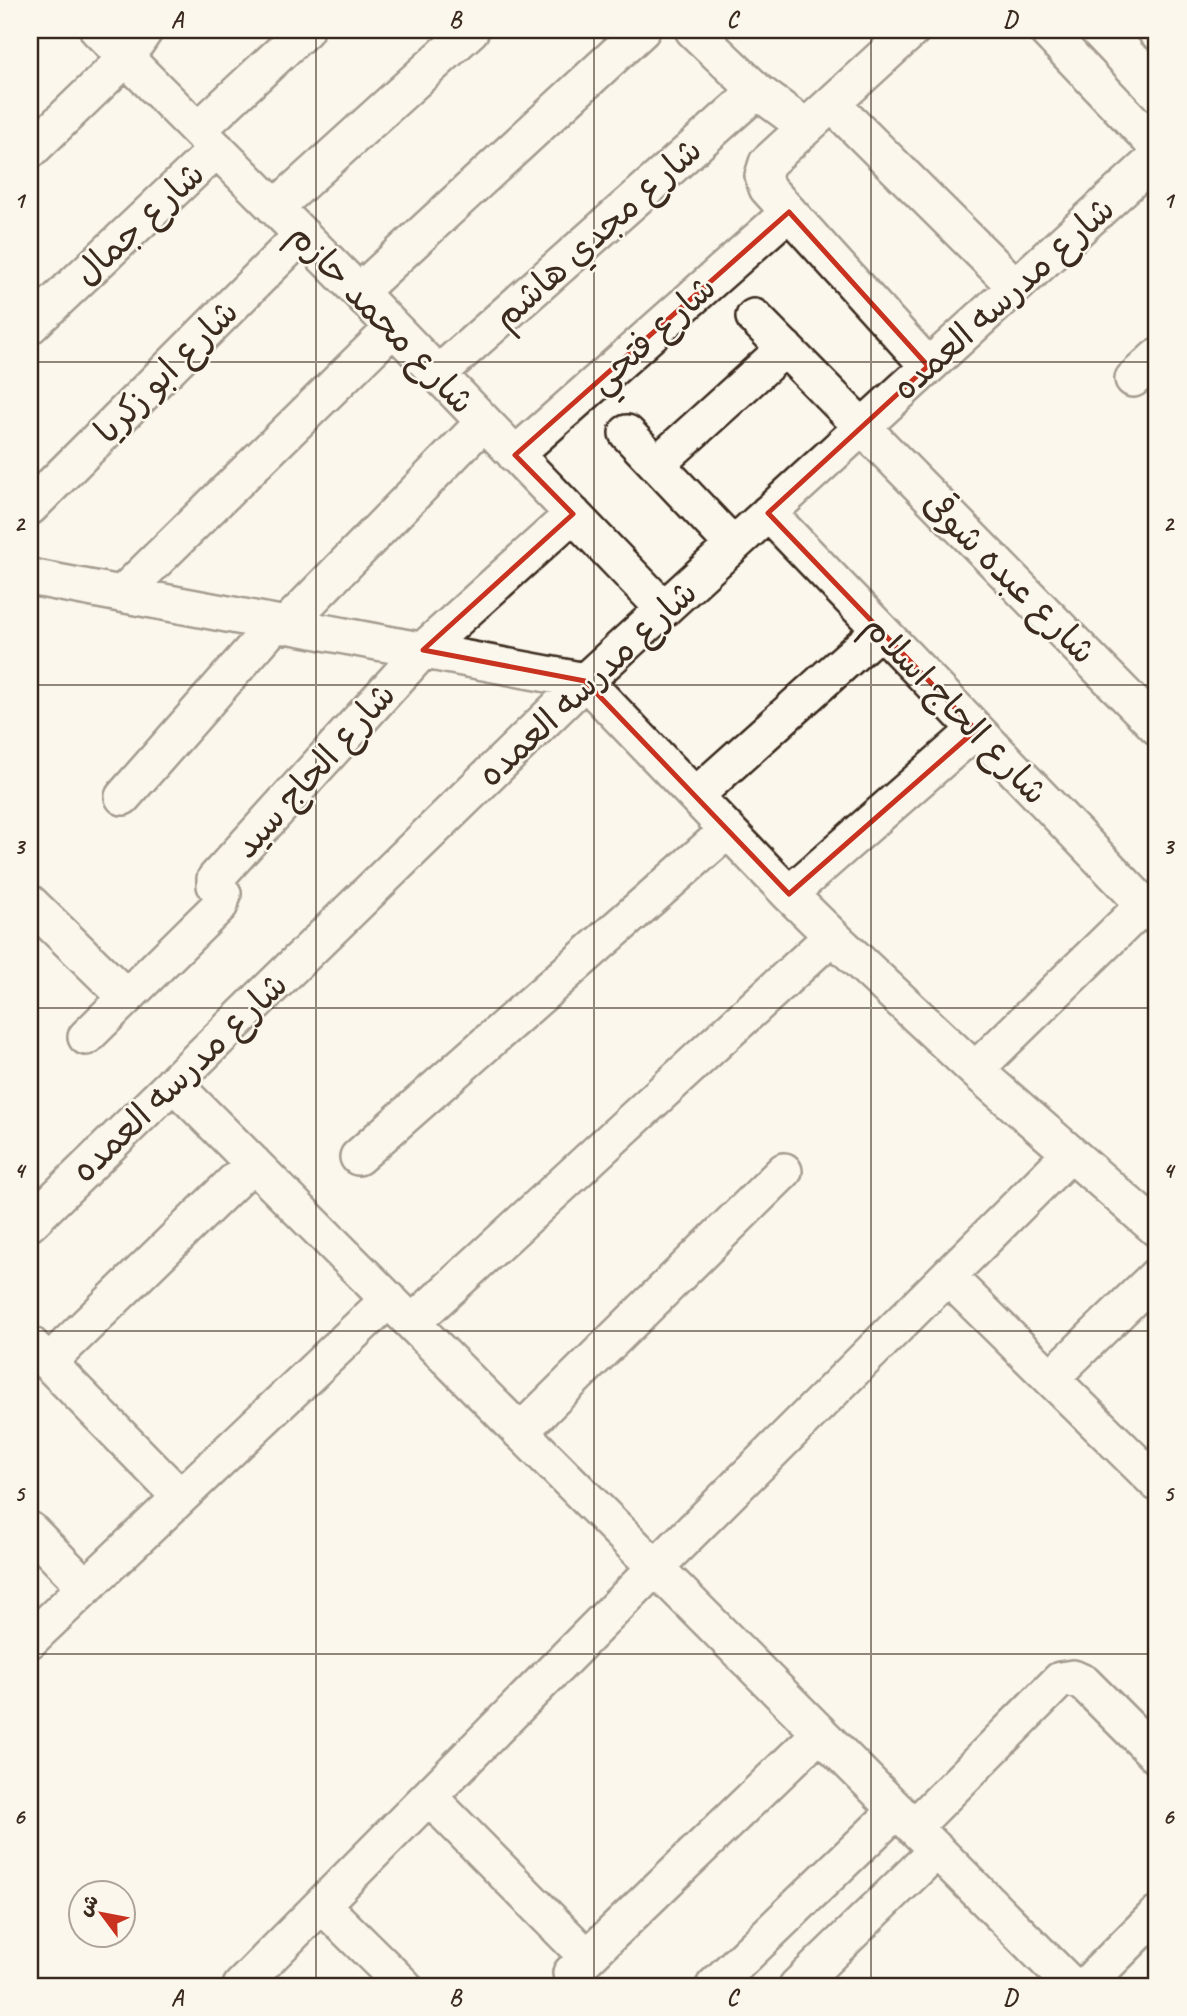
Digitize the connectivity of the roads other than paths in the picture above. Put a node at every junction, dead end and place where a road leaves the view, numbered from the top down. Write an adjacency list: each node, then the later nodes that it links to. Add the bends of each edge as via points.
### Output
1 (98, 30): 9 (street, شارع محمد حازم)
2 (145, 30): 9 (street)
3 (305, 30): 13 (street, شارع جمال)
4 (471, 30): 17 (street)
5 (642, 30): 21 (street)
6 (912, 30): 11 (street)
7 (1046, 30): 14 (street)
8 (703, 33): 10 (street)
9 (126, 58): 13 (street, شارع محمد حازم); 15 (street)
10 (757, 91): 12 (street); 27 (street, شارع مجدي هاشم)
11 (832, 104): 12 (street); 20 (street)
12 (806, 127): 18 (street, via 764,169 767,188)
13 (207, 140): 17 (street, شارع محمد حازم); 23 (street, شارع جمال)
14 (1157, 147)
15 (30, 151)
16 (1157, 157): 20 (street, شارع مدرسه العمده)
17 (275, 208): 19 (street, شارع محمد حازم)
18 (789, 212): 26 (street); 31 (street, شارع فتحي)
19 (302, 235): 21 (street, شارع محمد حازم); 33 (street, شارع ابو زكريا)
20 (1015, 286): 26 (street, شارع مدرسه العمده)
21 (359, 292): 24 (street, شارع محمد حازم)
22 (754, 317): 25 (street, شارع عبده شوقى)
23 (30, 326)
24 (393, 328): 27 (street, شارع محمد حازم); 38 (street)
25 (785, 348): 29 (street, شارع عبده شوقى); 32 (street)
26 (929, 366): 29 (street, شارع مدرسه العمده)
27 (438, 374): 28 (street, شارع محمد حازم)
28 (484, 422): 31 (street, شارع محمد حازم); 40 (street)
29 (862, 427): 34 (street, شارع مدرسه العمده); 44 (street, شارع عبده شوقى)
30 (627, 433): 32 (street)
31 (516, 455): 35 (street, شارع محمد حازم)
32 (657, 464): 36 (street)
33 (30, 507)
34 (768, 513): 36 (street, شارع مدرسه العمده); 41 (street, شارع الحاج اسلام)
35 (573, 514): 39 (street, شارع محمد حازم); 42 (street, شارع الحاج سيد)
36 (733, 545): 39 (street, شارع مدرسه العمده)
37 (30, 577): 38 (street)
38 (122, 594): 40 (street)
39 (664, 609): 43 (street, شارع مدرسه العمده)
40 (280, 625): 42 (street); 47 (street)
41 (880, 630): 45 (street, شارع الحاج اسلام); 46 (street)
42 (423, 650): 43 (street); 53 (street, شارع الحاج سيد, via 215,879 223,894 220,905)
43 (585, 681): 46 (street); 56 (street, شارع مدرسه العمده)
44 (1157, 727)
45 (976, 730): 49 (street); 51 (street, شارع الحاج اسلام)
46 (695, 796): 48 (street)
47 (123, 797)
48 (728, 830): 49 (street); 58 (street)
49 (789, 894): 52 (street)
50 (30, 903): 53 (street)
51 (1151, 912): 55 (street, شارع الحاج اسلام)
52 (832, 936): 55 (street); 65 (street)
53 (126, 997): 54 (street, شارع الحاج سيد)
54 (86, 1037)
55 (975, 1070): 57 (street)
56 (173, 1083): 59 (street); 61 (street, شارع مدرسه العمده)
57 (1070, 1154): 62 (street); 64 (street)
58 (358, 1157)
59 (253, 1163): 65 (street); 66 (street)
60 (784, 1171): 68 (street)
61 (30, 1223)
62 (1157, 1229)
63 (1157, 1275): 67 (street)
64 (948, 1277): 67 (street); 72 (street)
65 (400, 1311): 68 (street); 70 (street)
66 (39, 1354): 70 (street)
67 (1051, 1378): 69 (street)
68 (520, 1432): 72 (street)
69 (1157, 1483)
70 (180, 1497): 73 (street)
71 (30, 1530): 73 (street)
72 (655, 1567): 75 (street); 77 (street)
73 (86, 1587): 74 (street)
74 (30, 1640)
75 (820, 1733): 77 (street, via 579,1965); 78 (street)
76 (1157, 1755): 78 (street, via 1084,1683 1073,1678 1060,1680)
77 (429, 1797): 79 (street)
78 (916, 1829): 83 (street); 84 (street); 85 (street)
79 (322, 1905): 81 (street); 82 (street)
80 (1157, 1914): 86 (street)
81 (241, 1986)
82 (404, 1986)
83 (714, 1986)
84 (797, 1986)
85 (1072, 1986)
86 (1085, 1986)

